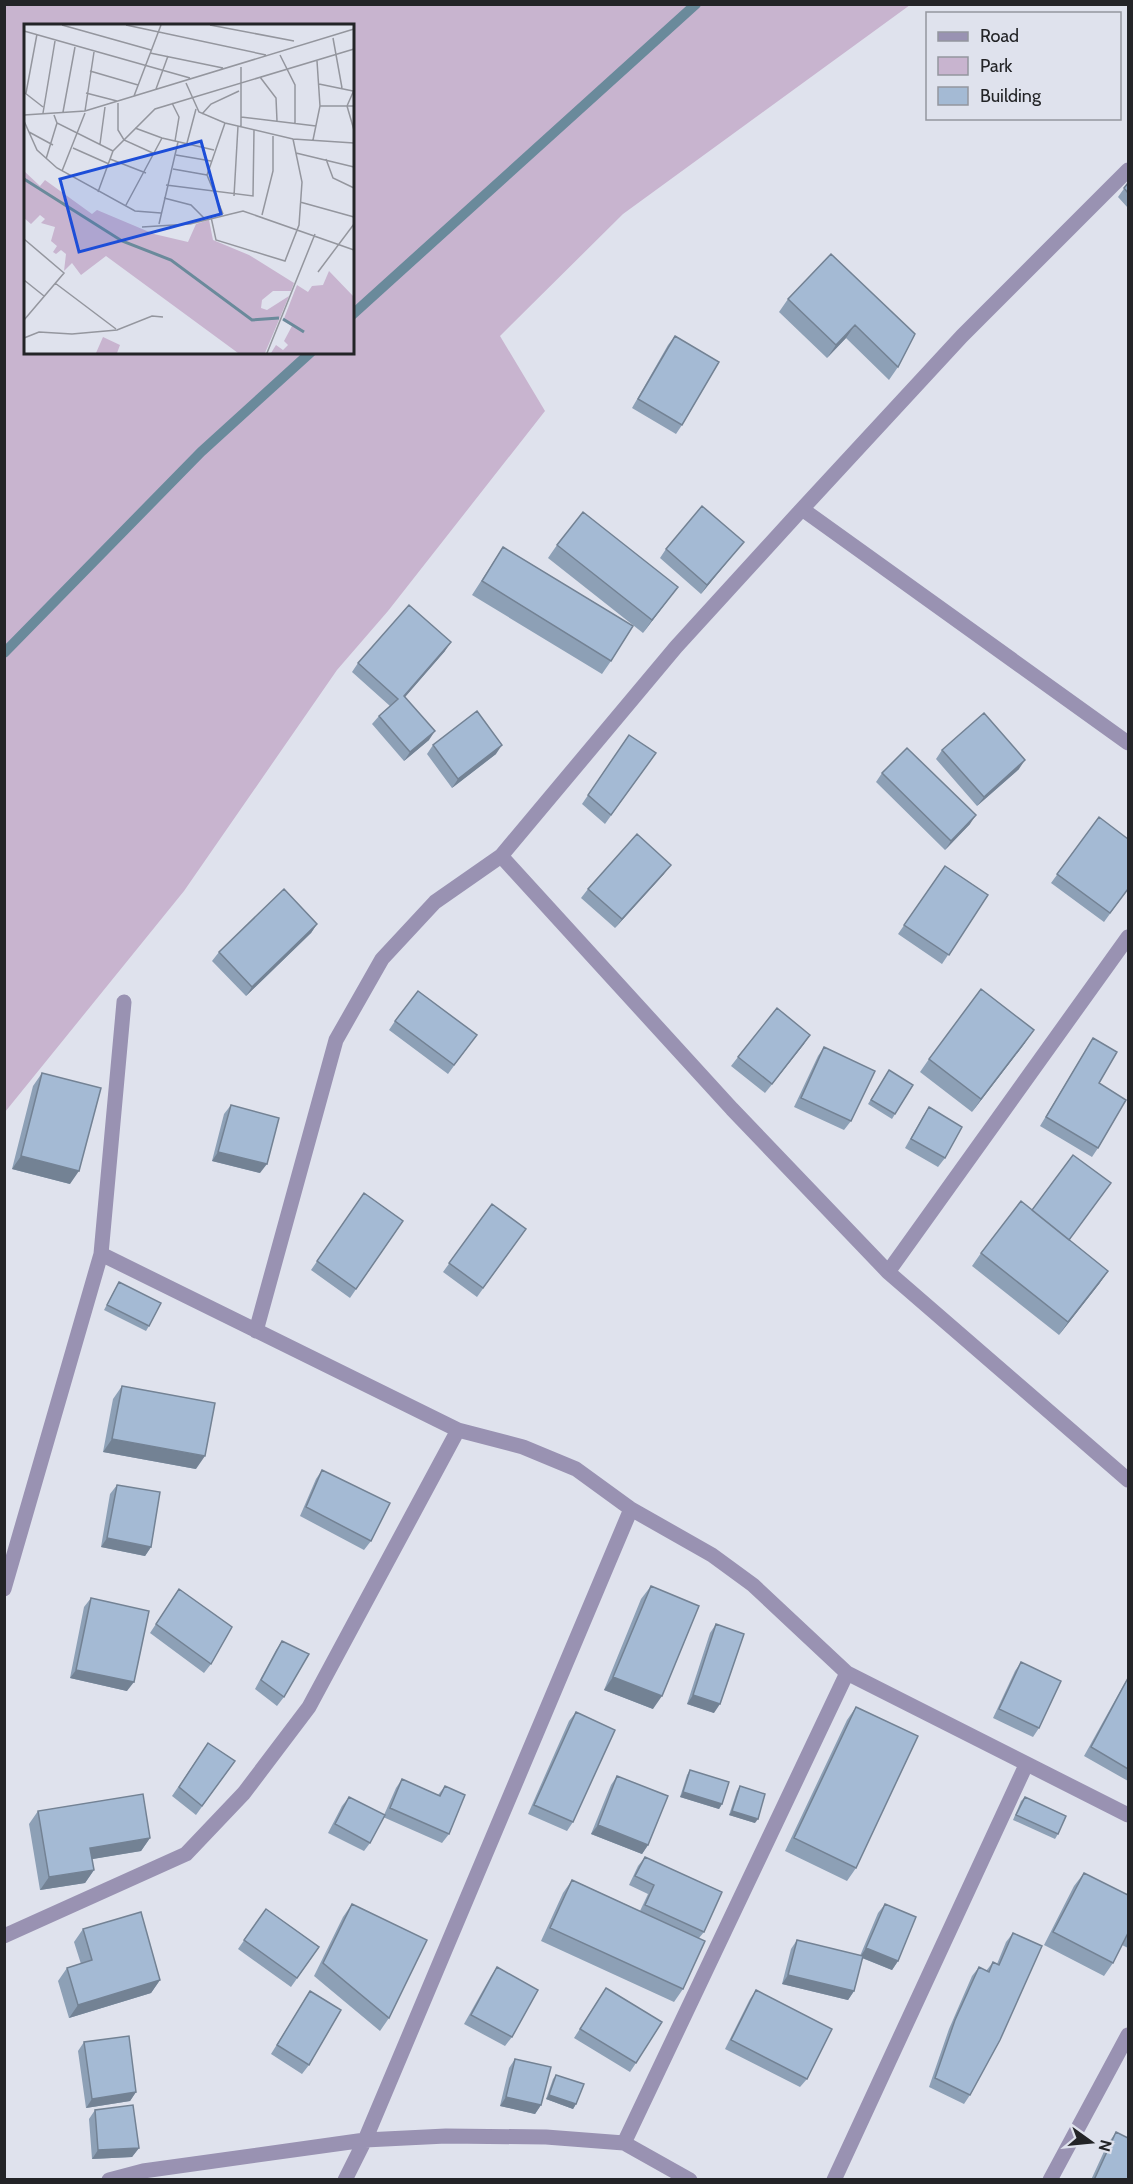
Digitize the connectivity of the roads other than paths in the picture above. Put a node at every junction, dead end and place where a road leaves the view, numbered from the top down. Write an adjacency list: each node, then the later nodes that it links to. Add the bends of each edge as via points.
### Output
1 (1128, 171): 2 (street, via 962,336)
2 (802, 509): 3 (street); 4 (street, via 676,647)
3 (1128, 743)
4 (501, 856): 8 (street, via 732,1109); 9 (street, via 435,902 382,959 336,1040)
5 (1128, 937): 8 (street)
6 (124, 1002): 7 (street)
7 (101, 1254): 9 (street); 14 (street)
8 (888, 1272): 12 (street)
9 (255, 1330): 10 (street)
10 (458, 1430): 13 (street, via 523,1447 576,1469); 18 (street, via 309,1707 244,1793 186,1854)
11 (1128, 1460): 12 (street)
12 (1124, 1476)
13 (631, 1509): 15 (street, via 712,1555 753,1585); 20 (street)
14 (4, 1589)
15 (847, 1673): 16 (street); 21 (street)
16 (1026, 1765): 17 (street); 25 (street)
17 (1128, 1815)
18 (4, 1936)
19 (1128, 2035): 26 (street)
20 (365, 2140): 21 (street, via 546,2137); 22 (street, via 143,2171); 23 (street)
21 (624, 2144): 24 (street)
22 (109, 2180)
23 (345, 2180)
24 (690, 2180)
25 (834, 2180)
26 (1050, 2180)

